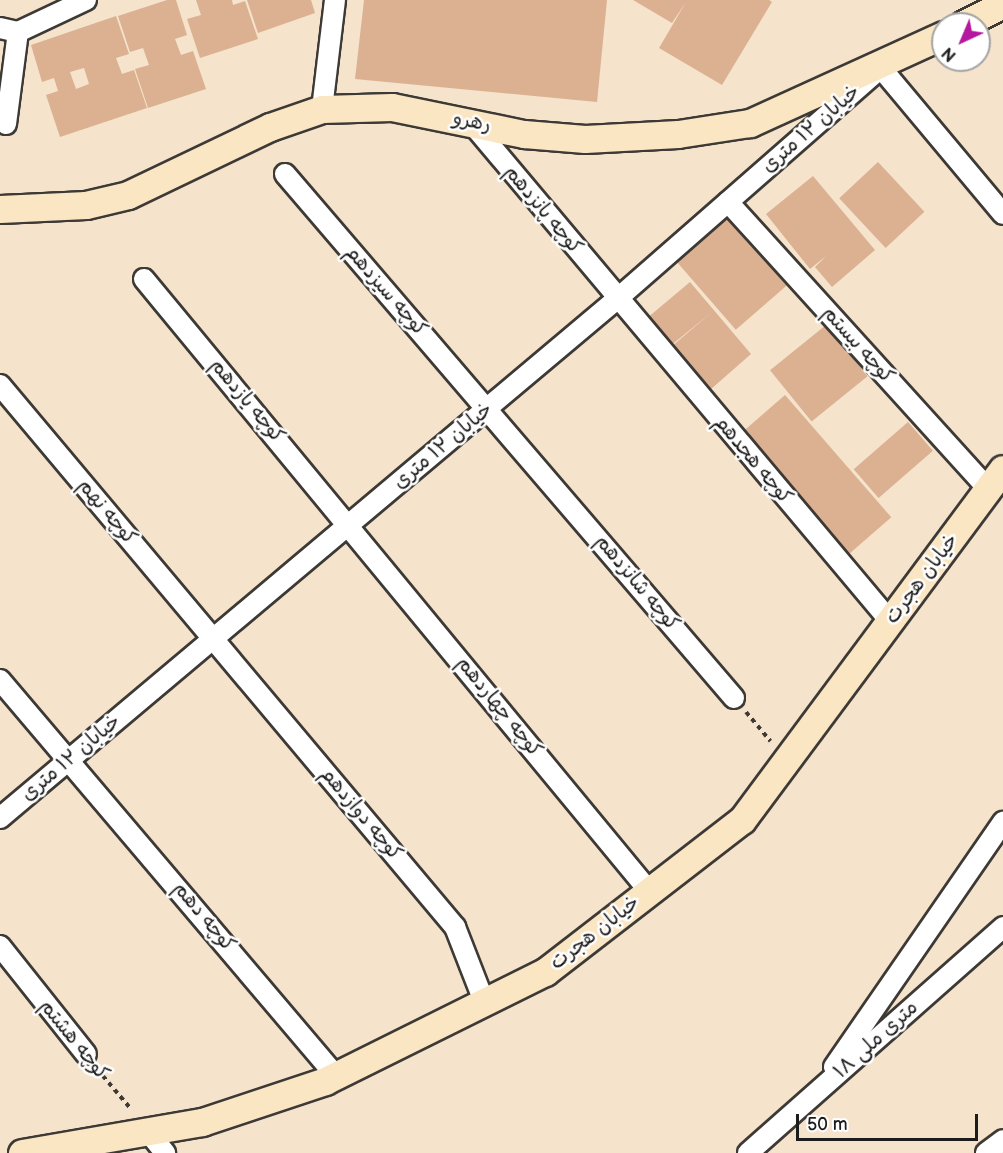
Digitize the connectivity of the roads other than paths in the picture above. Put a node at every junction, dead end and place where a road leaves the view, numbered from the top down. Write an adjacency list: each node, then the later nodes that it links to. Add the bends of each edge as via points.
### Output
1 (86, 0): 5 (street)
2 (335, 0): 8 (street)
3 (1003, 4): 4 (street)
4 (987, 12)
5 (9, 30): 10 (street)
6 (931, 41): 7 (street, رهرو)
7 (881, 68): 9 (street, رهرو, via 750,123 678,134 585,139 524,134); 12 (street, خیابان ۱۲ متری); 14 (street)
8 (322, 109): 9 (street, رهرو, via 392,107); 13 (street, رهرو, via 270,127 128,195 86,205)
9 (469, 120): 16 (street, کوچه پانزدهم)
10 (6, 124)
11 (285, 174): 18 (street, کوچه سیزدهم)
12 (728, 202): 16 (street, خیابان ۱۲ متری); 19 (street, کوچه بیستم)
13 (0, 209)
14 (1003, 214)
15 (144, 279): 20 (street, کوچه یازدهم)
16 (617, 299): 18 (street, خیابان ۱۲ متری); 21 (street, کوچه هجدهم)
17 (0, 385): 22 (street, کوچه نهم)
18 (488, 407): 20 (street, خیابان ۱۲ متری); 24 (street, کوچه شانزدهم)
19 (996, 479): 21 (street, خیابان هجرت)
20 (350, 524): 22 (street, خیابان ۱۲ متری); 28 (street, کوچه چهاردهم)
21 (890, 621): 28 (street, خیابان هجرت, via 742,820)
22 (213, 638): 25 (street, خیابان ۱۲ متری); 31 (street, کوچه دوازدهم, via 455,927)
23 (0, 680): 25 (street, کوچه دهم)
24 (734, 698)
25 (70, 759): 26 (street, خیابان ۱۲ متری); 33 (street, کوچه دهم)
26 (0, 818)
27 (1003, 822): 34 (street)
28 (649, 891): 31 (street, خیابان هجرت, via 545,972)
29 (1003, 927): 34 (street, ۱۸ متری ملی)
30 (0, 946): 32 (street, کوچه هشتم)
31 (485, 1004): 33 (street, خیابان هجرت)
32 (86, 1054)
33 (336, 1076): 36 (street, خیابان هجرت, via 202,1122)
34 (818, 1091): 38 (street, ۱۸ متری ملی)
35 (1003, 1140): 39 (street)
36 (157, 1143): 37 (street, خیابان هجرت)
37 (22, 1153)
38 (748, 1153)
39 (986, 1153)

